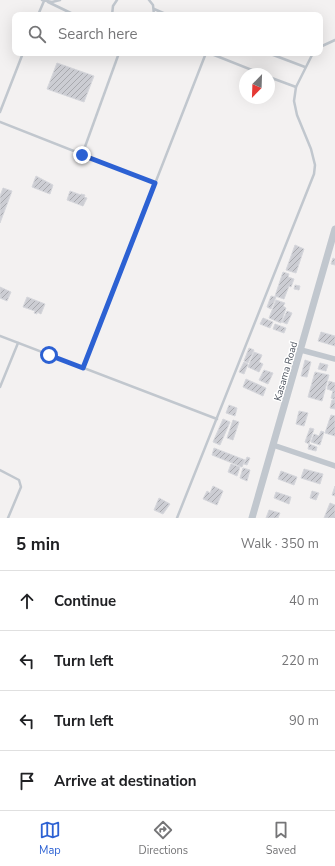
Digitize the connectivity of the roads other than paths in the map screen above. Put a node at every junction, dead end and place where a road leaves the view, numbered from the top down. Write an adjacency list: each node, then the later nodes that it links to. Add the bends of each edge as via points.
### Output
1 (43, 0): 5 (lane); 7 (lane)
2 (60, 0): 5 (lane)
3 (117, 0): 9 (lane)
4 (149, 0): 6 (lane)
5 (48, 2): 8 (lane)
6 (154, 9): 10 (lane)
7 (39, 12)
8 (69, 12)
9 (113, 12)
10 (161, 12)
11 (335, 40): 12 (lane)
12 (323, 46)
13 (22, 56): 23 (lane)
14 (118, 56): 25 (lane)
15 (206, 56): 26 (lane)
16 (215, 56): 20 (lane)
17 (276, 56): 19 (lane)
18 (311, 56): 19 (lane)
19 (305, 67): 22 (lane)
20 (246, 68)
21 (275, 79): 22 (lane)
22 (296, 87): 34 (lane, via 294,101 311,149 315,165 314,174)
23 (0, 112)
24 (0, 122): 25 (lane)
25 (82, 155): 26 (lane)
26 (155, 183): 32 (lane)
27 (335, 229): 30 (street, Kasama Road)
28 (0, 336): 29 (lane)
29 (18, 343): 32 (lane); 33 (lane)
30 (301, 350): 31 (street); 35 (street, Kasama Road)
31 (335, 359)
32 (83, 368): 34 (lane)
33 (0, 387)
34 (217, 419): 39 (lane)
35 (273, 445): 36 (street); 40 (street, Kasama Road)
36 (335, 466)
37 (0, 470): 38 (lane, via 19,480 21,487)
38 (8, 518)
39 (177, 518)
40 (252, 518)

